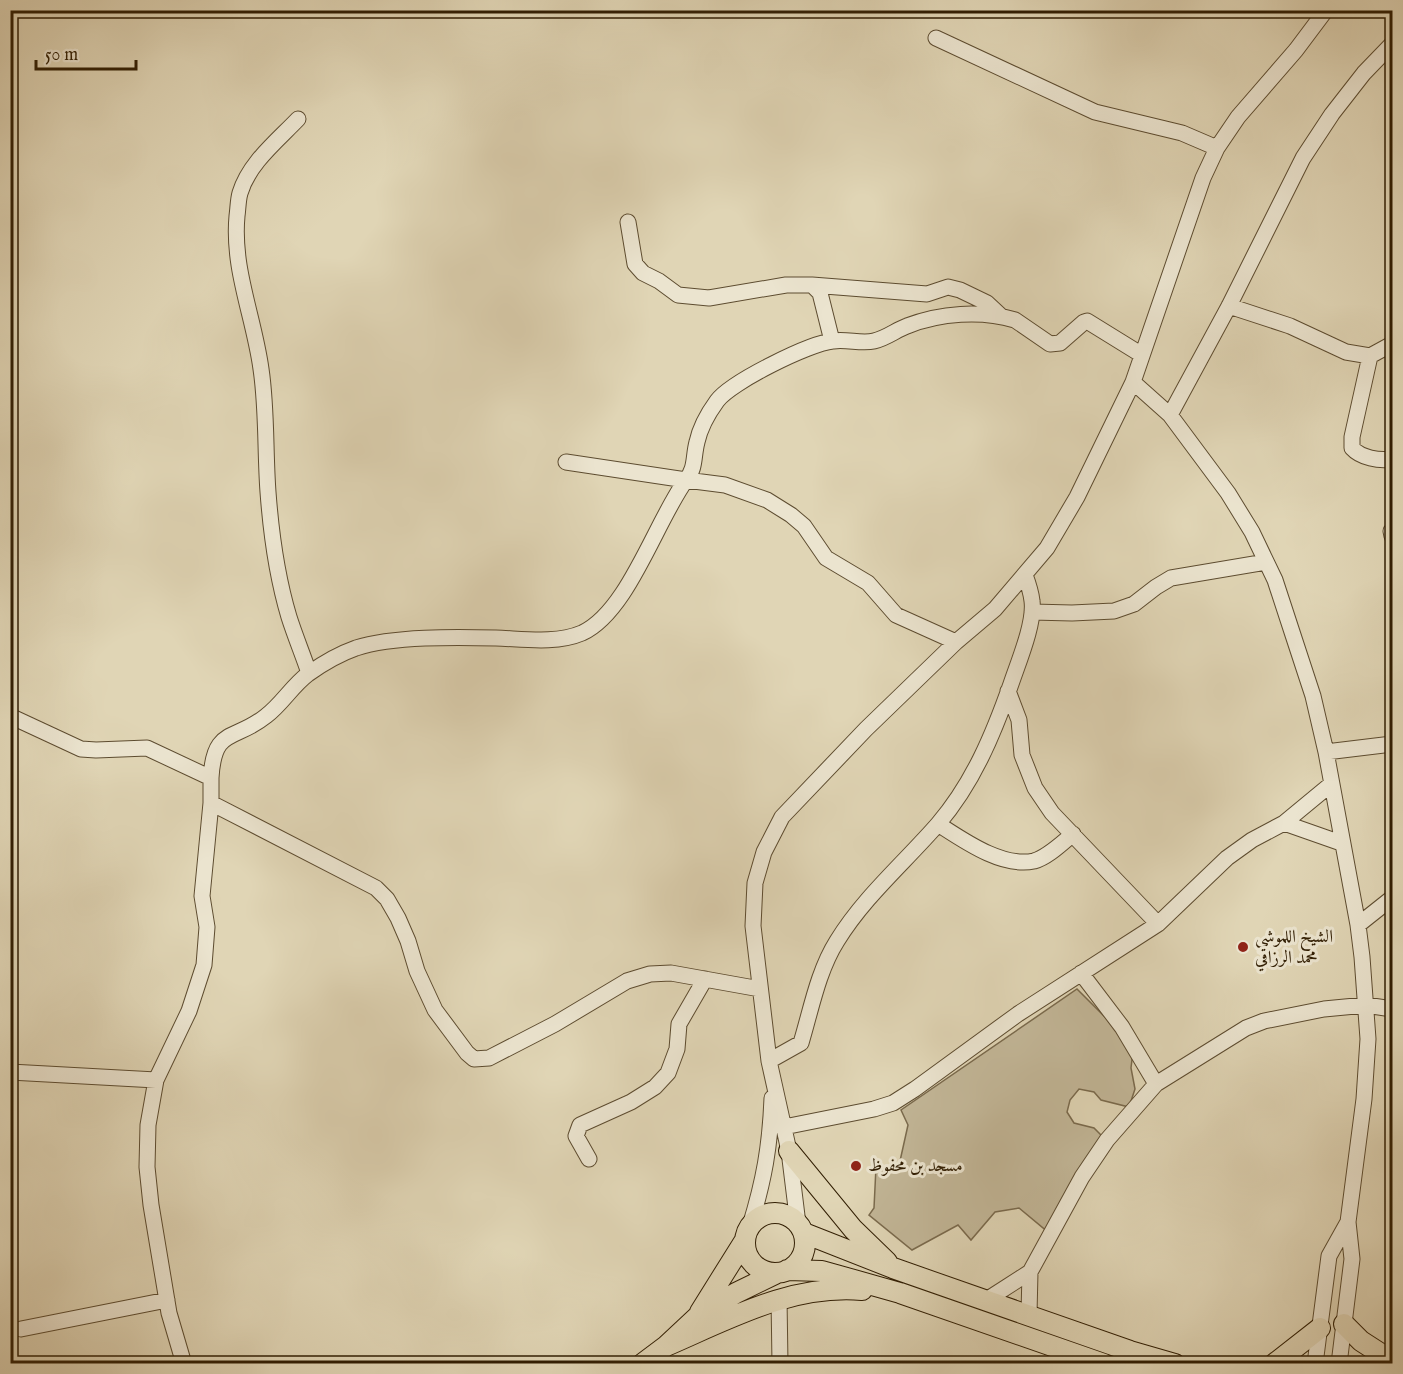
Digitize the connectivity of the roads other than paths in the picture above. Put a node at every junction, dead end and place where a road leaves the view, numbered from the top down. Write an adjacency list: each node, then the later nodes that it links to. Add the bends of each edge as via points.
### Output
1 (1326, 10): 5 (street)
2 (936, 38): 5 (street, via 1095,112 1182,133)
3 (1392, 44): 8 (street, via 1364,73 1303,158)
4 (298, 119): 23 (street, via 254,164 239,194 236,241 262,371 275,548 290,618)
5 (1217, 148): 12 (street)
6 (628, 222): 7 (street, via 635,264 678,296 709,298 786,285)
7 (812, 285): 9 (street, via 927,294 948,287 987,303); 10 (street, via 820,293)
8 (1229, 306): 13 (street, via 1290,326 1346,352); 15 (street)
9 (1002, 317): 10 (street, via 959,314 911,324 872,342); 12 (street, via 1015,320 1050,344 1060,343 1084,322 1092,323)
10 (832, 341): 18 (street, via 781,360 718,400 702,427 695,466)
11 (1392, 344): 13 (street)
12 (1142, 355): 14 (street)
13 (1370, 356): 16 (street, via 1352,448 1358,454)
14 (1133, 382): 15 (street); 20 (street, via 1077,497 1047,548)
15 (1170, 415): 19 (street, via 1228,494)
16 (1392, 459)
17 (566, 462): 18 (street)
18 (686, 480): 22 (street, via 747,492 791,514 826,558 868,583 896,615); 23 (street, via 631,580 597,622 583,632 544,640 478,638 375,644 354,649)
19 (1266, 562): 21 (street, via 1171,578 1134,604 1114,611); 27 (street, via 1313,696)
20 (1025, 575): 21 (street); 22 (street, via 995,609)
21 (1032, 612): 24 (street)
22 (956, 642): 40 (street, via 782,817 764,852 755,883 753,926)
23 (309, 673): 28 (street, via 267,716 217,746)
24 (1008, 691): 32 (street, via 981,759); 33 (street, via 1019,720 1022,755 1035,788)
25 (10, 716): 28 (street, via 81,749 147,748)
26 (1392, 744): 27 (street)
27 (1326, 752): 29 (street)
28 (211, 778): 30 (street)
29 (1330, 785): 31 (street); 34 (street)
30 (211, 802): 39 (street, via 376,888 398,918 435,1010 474,1059 489,1058 627,981 671,973); 45 (street, via 202,896 207,927 204,965 189,1011)
31 (1284, 822): 34 (street); 36 (street, via 1227,858)
32 (938, 824): 33 (street, via 992,855 1015,860 1043,857); 43 (street, via 871,896 836,942 801,1043)
33 (1073, 834): 36 (street)
34 (1341, 843): 37 (street)
35 (1392, 898): 37 (street)
36 (1158, 924): 38 (street)
37 (1358, 925): 41 (street)
38 (1082, 973): 47 (street, via 1122,1027); 48 (street, via 893,1102)
39 (705, 979): 40 (street); 50 (street, via 679,1024 668,1073 631,1102 580,1125 576,1136)
40 (760, 989): 43 (street)
41 (1366, 1005): 42 (street); 47 (street, via 1295,1013 1246,1028); 51 (street, via 1364,1099)
42 (1392, 1009)
43 (769, 1060): 46 (street)
44 (10, 1072): 45 (street)
45 (156, 1080): 60 (street, via 148,1125 147,1167)
46 (773, 1083): 48 (street); 53 (street, via 771,1138 764,1181)
47 (1156, 1084): 56 (street, via 1096,1154)
48 (784, 1127): 49 (street)
49 (789, 1151): 52 (street); 54 (main road, via 853,1228)
50 (589, 1159)
51 (1347, 1222): 63 (street, via 1352,1259); 64 (street, via 1329,1256)
52 (801, 1229): 53 (main road, via 790,1217 779,1213 758,1218); 54 (main road); 55 (main road, via 803,1255)
53 (748, 1233): 55 (main road, via 746,1250 750,1260 767,1272); 62 (main road)
54 (893, 1268): 59 (main road)
55 (782, 1272): 57 (main road, via 822,1271); 62 (main road)
56 (1030, 1272): 59 (street); 61 (street)
57 (900, 1293): 58 (main road, via 817,1290); 67 (main road)
58 (779, 1298): 66 (main road); 71 (street)
59 (988, 1299): 61 (main road)
60 (167, 1300): 65 (street); 69 (street)
61 (1029, 1314): 73 (main road)
62 (697, 1317): 66 (main road)
63 (1344, 1324): 68 (main road, via 1361,1341); 76 (street)
64 (1320, 1328): 74 (main road); 75 (street)
65 (21, 1329)
66 (666, 1346): 70 (main road)
67 (1085, 1360): 72 (main road)
68 (1392, 1361): 77 (main road)
69 (184, 1364)
70 (642, 1364)
71 (780, 1364)
72 (1104, 1364)
73 (1174, 1364)
74 (1274, 1364)
75 (1315, 1364)
76 (1339, 1364)
77 (1385, 1364)

